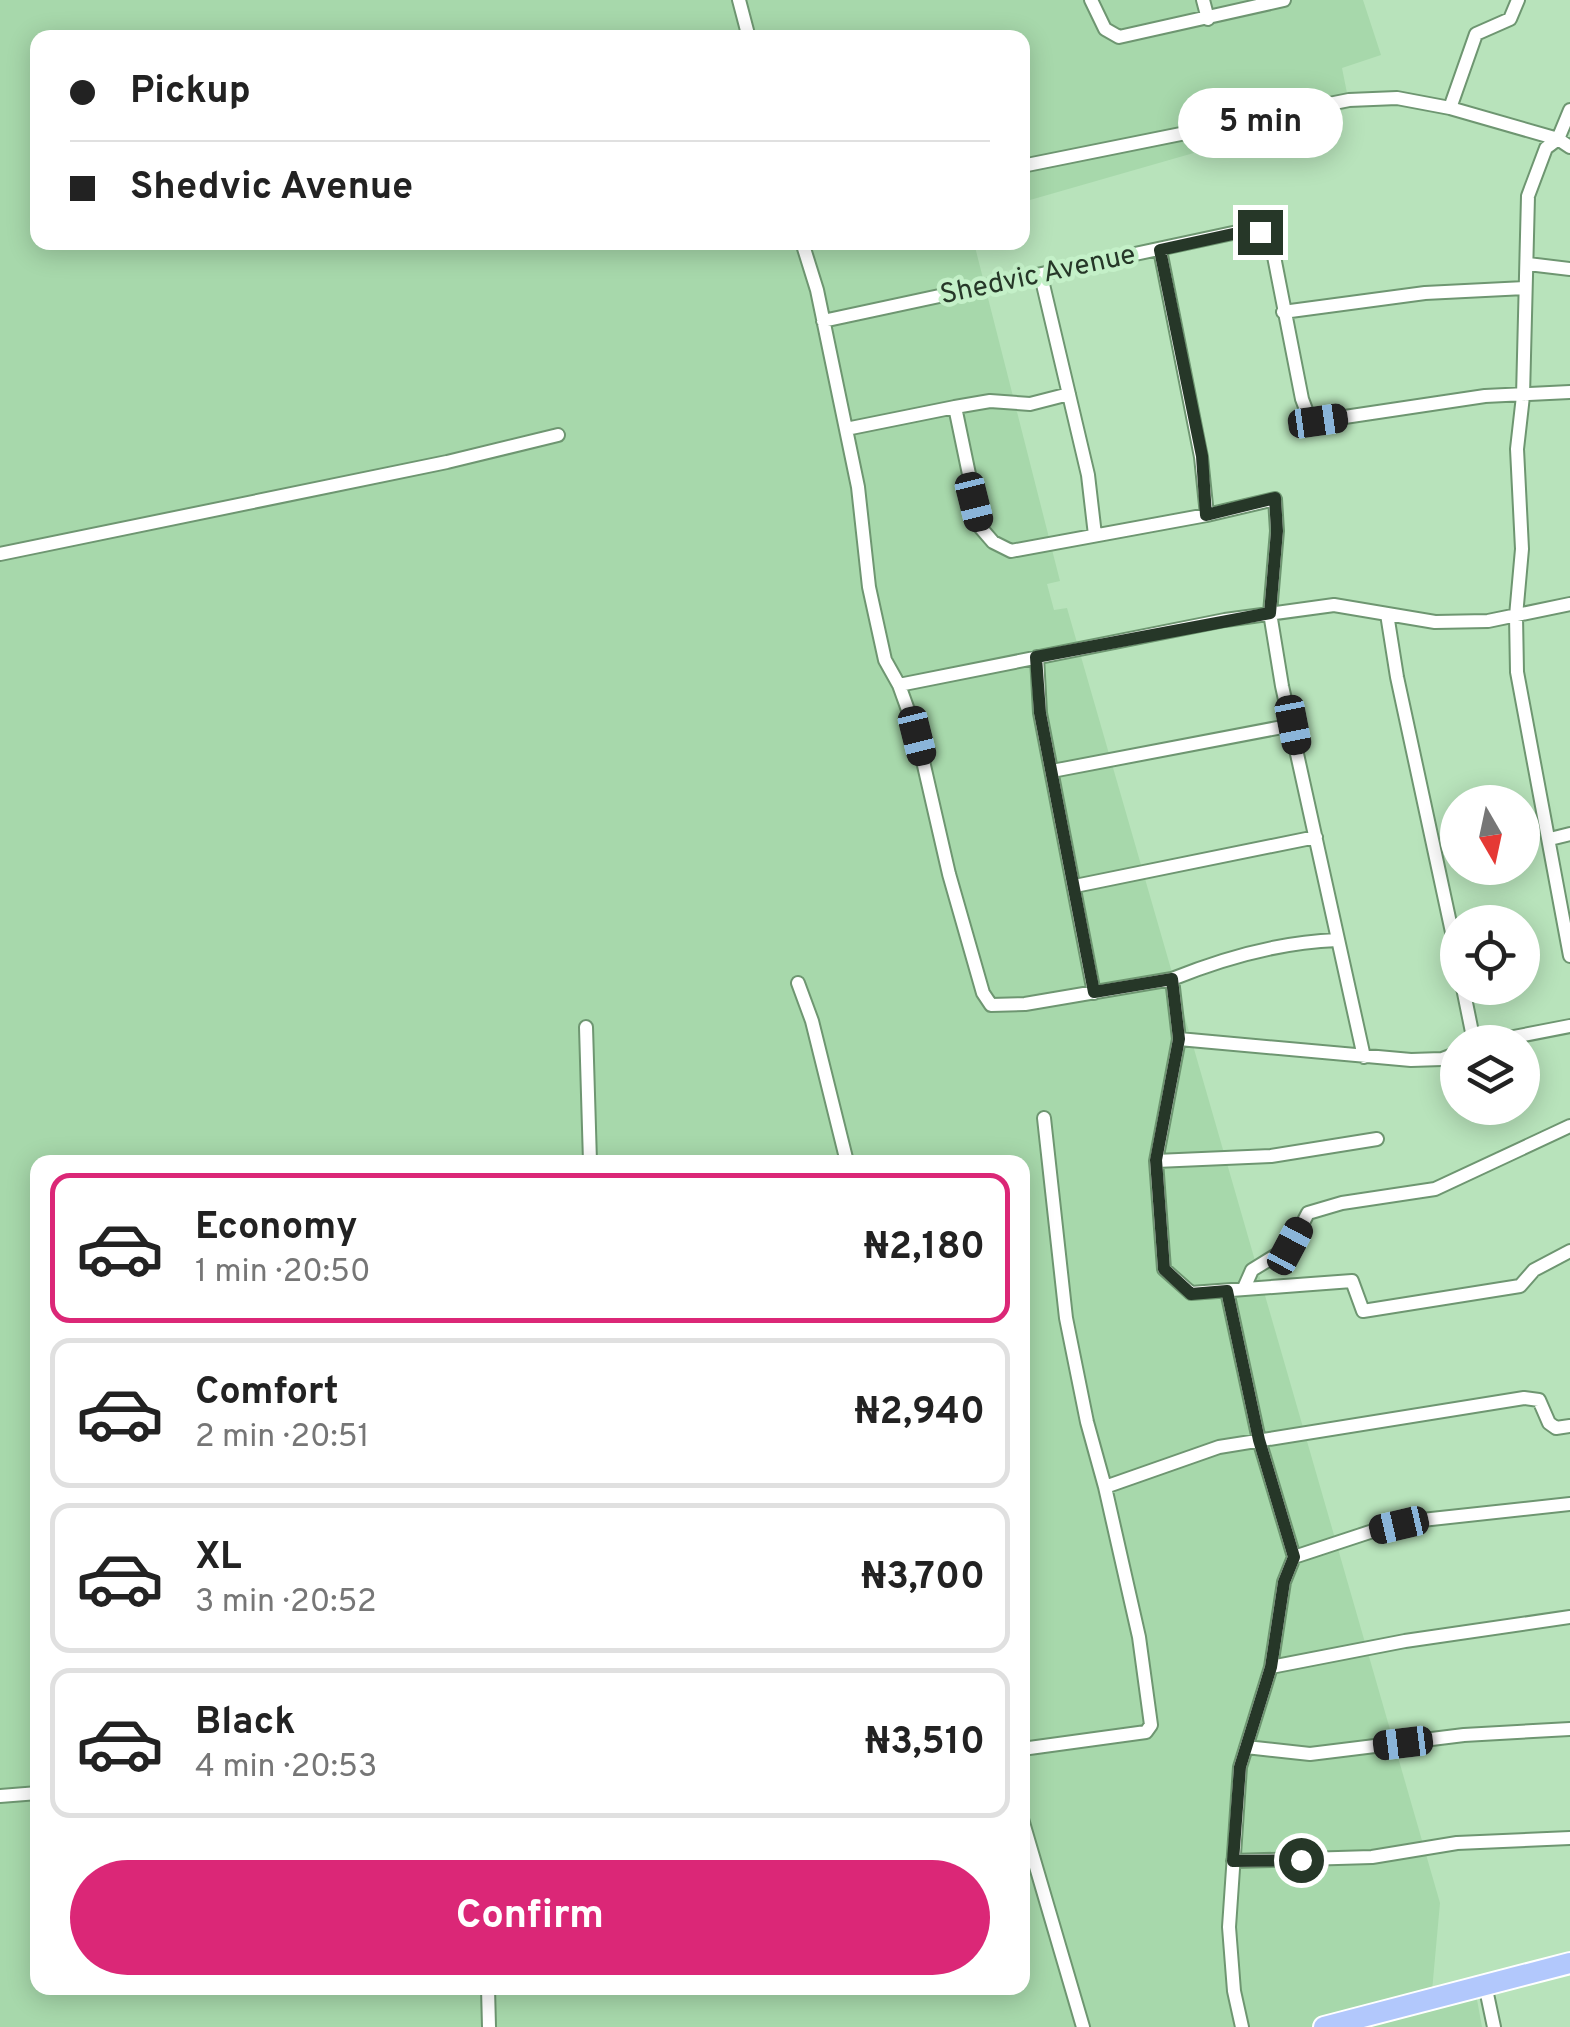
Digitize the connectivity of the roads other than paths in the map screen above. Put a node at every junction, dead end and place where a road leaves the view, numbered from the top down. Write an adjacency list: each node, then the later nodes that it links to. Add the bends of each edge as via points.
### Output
1 (738, 0): 7 (street)
2 (1091, 0): 6 (street, via 1105,29 1118,37)
3 (1203, 0): 6 (street)
4 (1284, 0): 6 (street)
5 (1518, 0): 8 (street, via 1510,18 1476,34)
6 (1208, 18)
7 (747, 30)
8 (1450, 108): 10 (street); 11 (street, via 1397,98 1349,100)
9 (1570, 110): 10 (street)
10 (1564, 143): 14 (street, via 1546,148 1528,196)
11 (1030, 164)
12 (804, 250): 19 (street)
13 (1160, 250): 16 (street, Shedvic Avenue); 18 (street, Shedvic Avenue, via 1242,232 1270,236); 26 (street, via 1202,456)
14 (1528, 264): 15 (street); 17 (street)
15 (1570, 268)
16 (1041, 276): 19 (street, Shedvic Avenue); 21 (street)
17 (1526, 288): 18 (street); 22 (street)
18 (1283, 312): 22 (street, Shedvic Avenue, via 1302,399 1318,421)
19 (823, 321): 24 (street)
20 (1570, 392): 22 (street)
21 (1069, 394): 23 (street, via 1030,404); 27 (street)
22 (1523, 396): 32 (street)
23 (955, 407): 24 (street); 27 (street, via 980,527 994,542 1011,552)
24 (846, 428): 34 (street, via 869,588 885,660)
25 (558, 435): 28 (street)
26 (1206, 515): 27 (street); 30 (street, via 1275,498)
27 (1095, 535)
28 (0, 554)
29 (1570, 604): 32 (street)
30 (1270, 613): 31 (street, via 1334,604); 33 (street); 35 (street)
31 (1387, 614): 32 (street, via 1434,622); 41 (street)
32 (1516, 616): 39 (street, via 1517,672)
33 (1036, 657): 34 (street); 36 (street)
34 (899, 684): 46 (street, via 964,931 991,1005)
35 (1293, 725): 36 (street); 38 (street)
36 (1052, 771): 40 (street)
37 (1570, 834): 39 (street)
38 (1316, 837): 40 (street); 42 (street)
39 (1550, 839): 43 (street)
40 (1076, 886): 46 (street)
41 (1446, 905)
42 (1338, 940): 44 (street, via 1289,946); 51 (street)
43 (1570, 956)
44 (1172, 979): 46 (street); 50 (street)
45 (798, 983): 57 (street)
46 (1094, 992)
47 (1570, 1026): 49 (street)
48 (586, 1027): 56 (street)
49 (1540, 1032)
50 (1179, 1039): 51 (street); 58 (street)
51 (1364, 1057): 52 (street)
52 (1440, 1059)
53 (1044, 1118): 64 (street, via 1066,1318)
54 (1570, 1126): 60 (street, via 1435,1188 1308,1213 1290,1246 1252,1270)
55 (1377, 1139): 58 (street, via 1271,1156)
56 (590, 1155)
57 (845, 1155)
58 (1156, 1160): 61 (street, via 1164,1269 1191,1294)
59 (1570, 1251): 60 (street, via 1534,1270 1520,1286 1363,1311 1352,1281)
60 (1244, 1288): 61 (street)
61 (1227, 1291): 63 (street)
62 (1570, 1426): 63 (street, via 1556,1428 1539,1400 1524,1398)
63 (1259, 1440): 64 (street); 66 (street)
64 (1105, 1486): 71 (street, via 1152,1725 1146,1732)
65 (1570, 1504): 66 (street, via 1422,1520)
66 (1294, 1557): 68 (street)
67 (1570, 1618): 68 (street)
68 (1271, 1667): 70 (street)
69 (1570, 1729): 70 (street, via 1310,1754)
70 (1246, 1747): 76 (street)
71 (1030, 1748)
72 (30, 1794): 73 (street)
73 (0, 1796)
74 (1570, 1838): 76 (street, via 1456,1843 1372,1858)
75 (1030, 1846): 82 (street)
76 (1233, 1861): 83 (street, via 1229,1927)
77 (1570, 1963): 84 (highway)
78 (1570, 1973): 79 (highway)
79 (1487, 1994): 85 (highway); 86 (street)
80 (488, 1995): 81 (street)
81 (489, 2027)
82 (1084, 2027)
83 (1242, 2027)
84 (1324, 2027)
85 (1365, 2027)
86 (1494, 2027)

